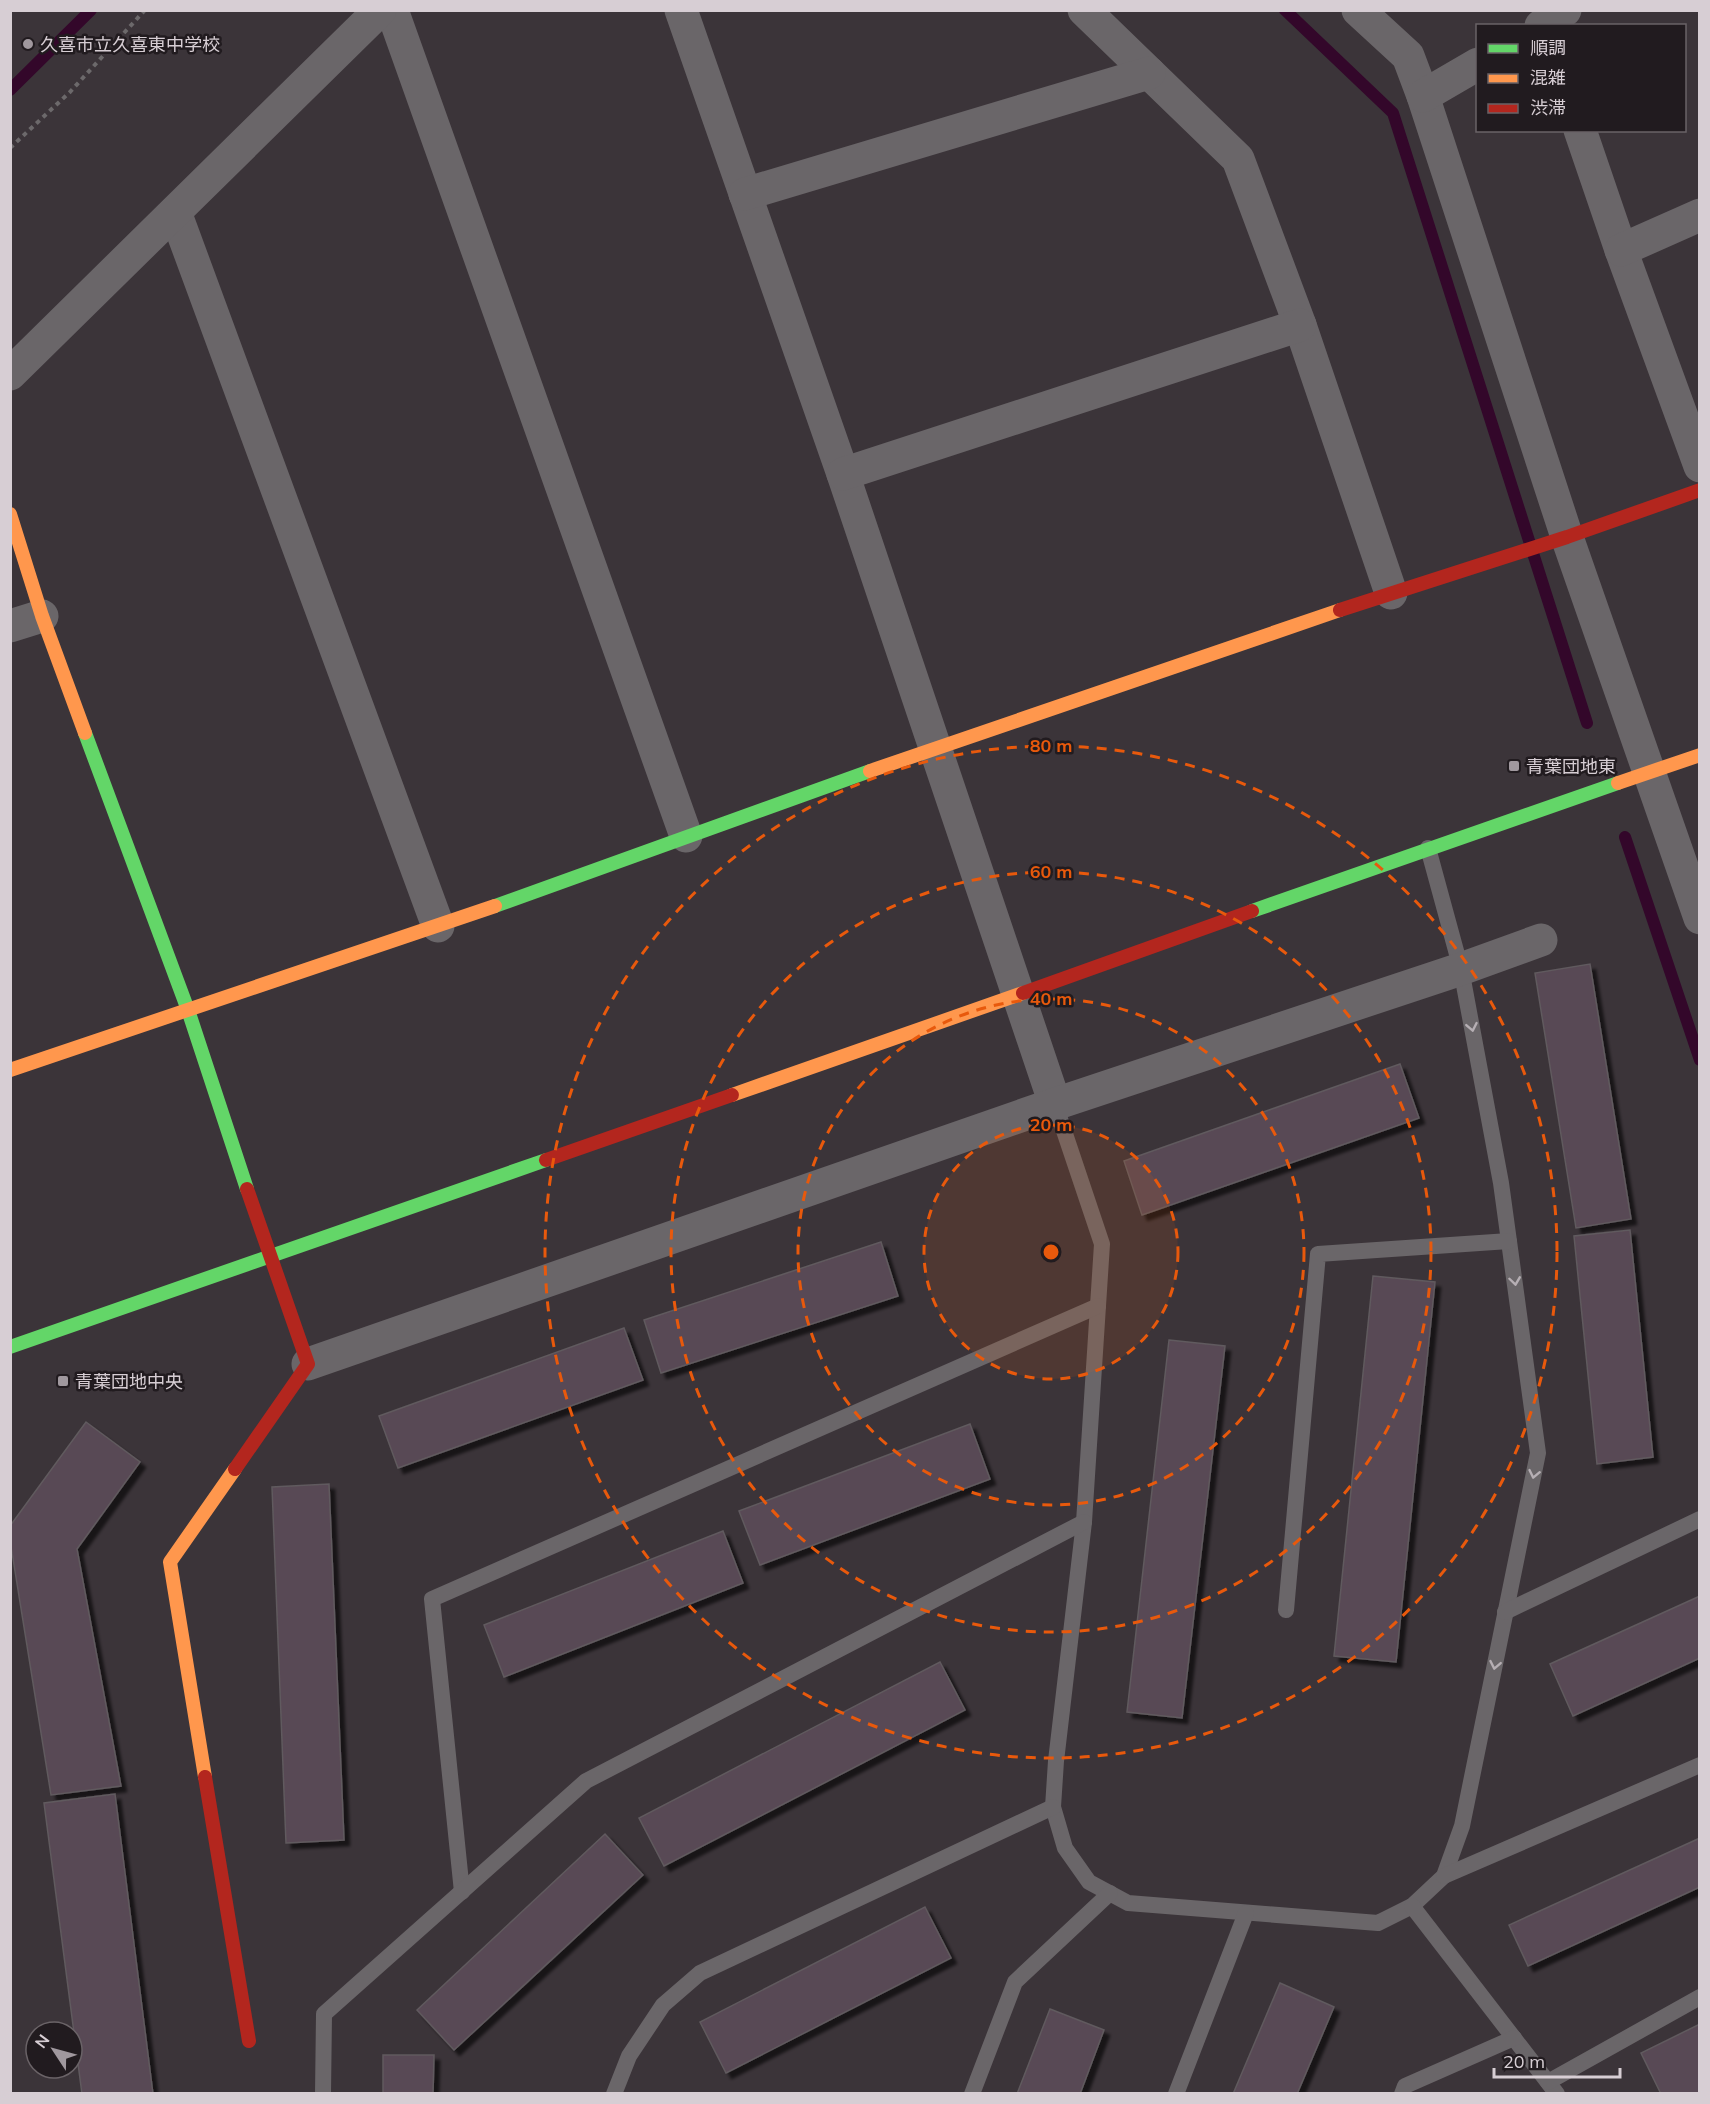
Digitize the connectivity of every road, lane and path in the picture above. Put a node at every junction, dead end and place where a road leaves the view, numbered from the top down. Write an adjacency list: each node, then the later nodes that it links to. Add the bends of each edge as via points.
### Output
1 (145, 10): 11 (path, via 70,92)
2 (380, 10): 13 (street)
3 (392, 10): 29 (street)
4 (681, 10): 12 (street)
5 (1084, 10): 8 (street)
6 (1358, 10): 9 (street, via 1408,57)
7 (1476, 65): 9 (street)
8 (1149, 74): 12 (street); 16 (street, via 1238,159)
9 (1423, 96): 22 (street)
10 (1581, 132): 15 (street)
11 (10, 148)
12 (745, 194): 19 (street)
13 (174, 212): 17 (street); 32 (street)
14 (1700, 215): 15 (street)
15 (1621, 250): 18 (street)
16 (1299, 326): 19 (street); 23 (street)
17 (10, 374)
18 (1700, 466)
19 (843, 474): 26 (street)
20 (1700, 490): 22 (street)
21 (10, 514): 24 (street)
22 (1567, 537): 23 (street); 28 (street)
23 (1391, 593): 26 (street)
24 (42, 616): 25 (street); 36 (street)
25 (10, 626)
26 (935, 748): 29 (street); 35 (street)
27 (1700, 755): 28 (street)
28 (1649, 773): 30 (street); 31 (street)
29 (686, 836): 32 (street)
30 (1428, 848): 34 (lane); 35 (street)
31 (1700, 918)
32 (438, 926): 36 (street)
33 (1541, 940): 34 (street)
34 (1461, 969): 38 (street); 39 (lane, one-way to 39)
35 (1018, 995): 38 (street); 40 (street)
36 (188, 1010): 37 (street); 40 (street)
37 (10, 1070)
38 (1055, 1104): 41 (lane, via 1102,1244); 43 (street)
39 (1509, 1241): 46 (lane, via 1318,1254); 47 (lane, one-way to 47, via 1538,1453)
40 (270, 1257): 42 (street); 43 (street)
41 (1098, 1306): 45 (lane); 51 (lane, via 432,1599)
42 (10, 1347)
43 (308, 1364): 57 (street, via 170,1562)
44 (1700, 1519): 47 (lane)
45 (1084, 1522): 49 (lane); 51 (lane, via 586,1781)
46 (1286, 1610)
47 (1505, 1612): 50 (lane, one-way to 50, via 1462,1826)
48 (1700, 1766): 50 (lane)
49 (1053, 1807): 52 (lane, via 1065,1848 1089,1882); 60 (lane, via 700,1973 663,2005 629,2056)
50 (1444, 1876): 53 (lane)
51 (462, 1892): 59 (lane, via 324,2014)
52 (1110, 1893): 54 (lane, via 1128,1902); 61 (lane, via 1016,1982)
53 (1412, 1906): 54 (lane, via 1377,1923); 56 (lane)
54 (1246, 1912): 62 (lane)
55 (1700, 1997): 58 (lane)
56 (1514, 2038): 58 (lane); 63 (lane, via 1405,2086)
57 (249, 2041)
58 (1553, 2088)
59 (324, 2094)
60 (614, 2094)
61 (972, 2094)
62 (1176, 2094)
63 (1402, 2094)

